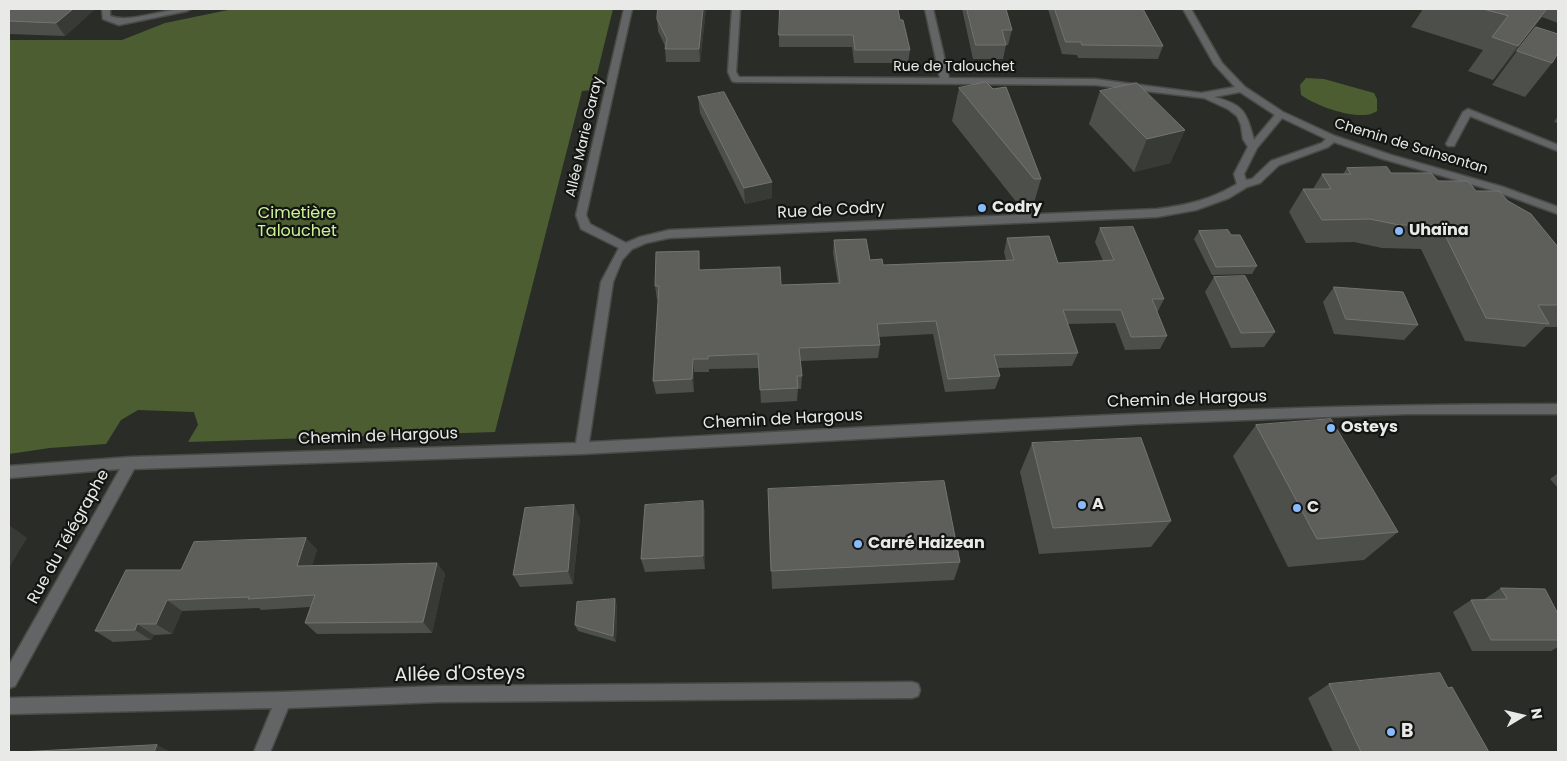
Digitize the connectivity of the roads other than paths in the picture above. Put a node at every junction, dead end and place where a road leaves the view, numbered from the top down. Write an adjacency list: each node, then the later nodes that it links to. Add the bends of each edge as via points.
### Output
1 (106, 9): 2 (street, via 106,17 119,22)
2 (187, 9)
3 (628, 9): 17 (street, Allée Marie Garay, via 581,215 585,226)
4 (736, 9): 7 (street, Rue de Talouchet, via 732,72 735,79)
5 (929, 9): 7 (street)
6 (1187, 9): 8 (street, Chemin de Sainsontan, via 1218,64)
7 (945, 81): 9 (street, Rue de Talouchet, via 1095,82)
8 (1242, 89): 9 (street, Rue de Talouchet); 10 (street, Chemin de Sainsontan)
9 (1202, 96): 13 (street, via 1226,103 1238,112 1246,125 1246,139)
10 (1280, 114): 11 (street, Chemin de Sainsontan); 13 (street)
11 (1332, 138): 15 (street, Rue de Codry, via 1325,145 1275,163 1256,181); 16 (street, Chemin de Sainsontan, via 1499,189)
12 (1451, 144): 14 (street, via 1468,112)
13 (1253, 147): 15 (street, via 1239,174)
14 (1558, 148)
15 (1243, 185): 17 (street, Rue de Codry, via 1196,207 1157,213 668,234)
16 (1558, 211)
17 (625, 247): 19 (street, via 616,259 607,282)
18 (1558, 409): 19 (street, Chemin de Hargous, via 1406,409 1148,419)
19 (582, 448): 20 (street, Chemin de Hargous)
20 (130, 463): 21 (street, Chemin de Hargous); 22 (street, Rue du Télégraphe)
21 (9, 472)
22 (9, 680)
23 (912, 690): 24 (street, Allée d'Osteys, via 439,694)
24 (283, 700): 25 (street, Allée d'Osteys); 26 (street)
25 (9, 706)
26 (262, 752)

